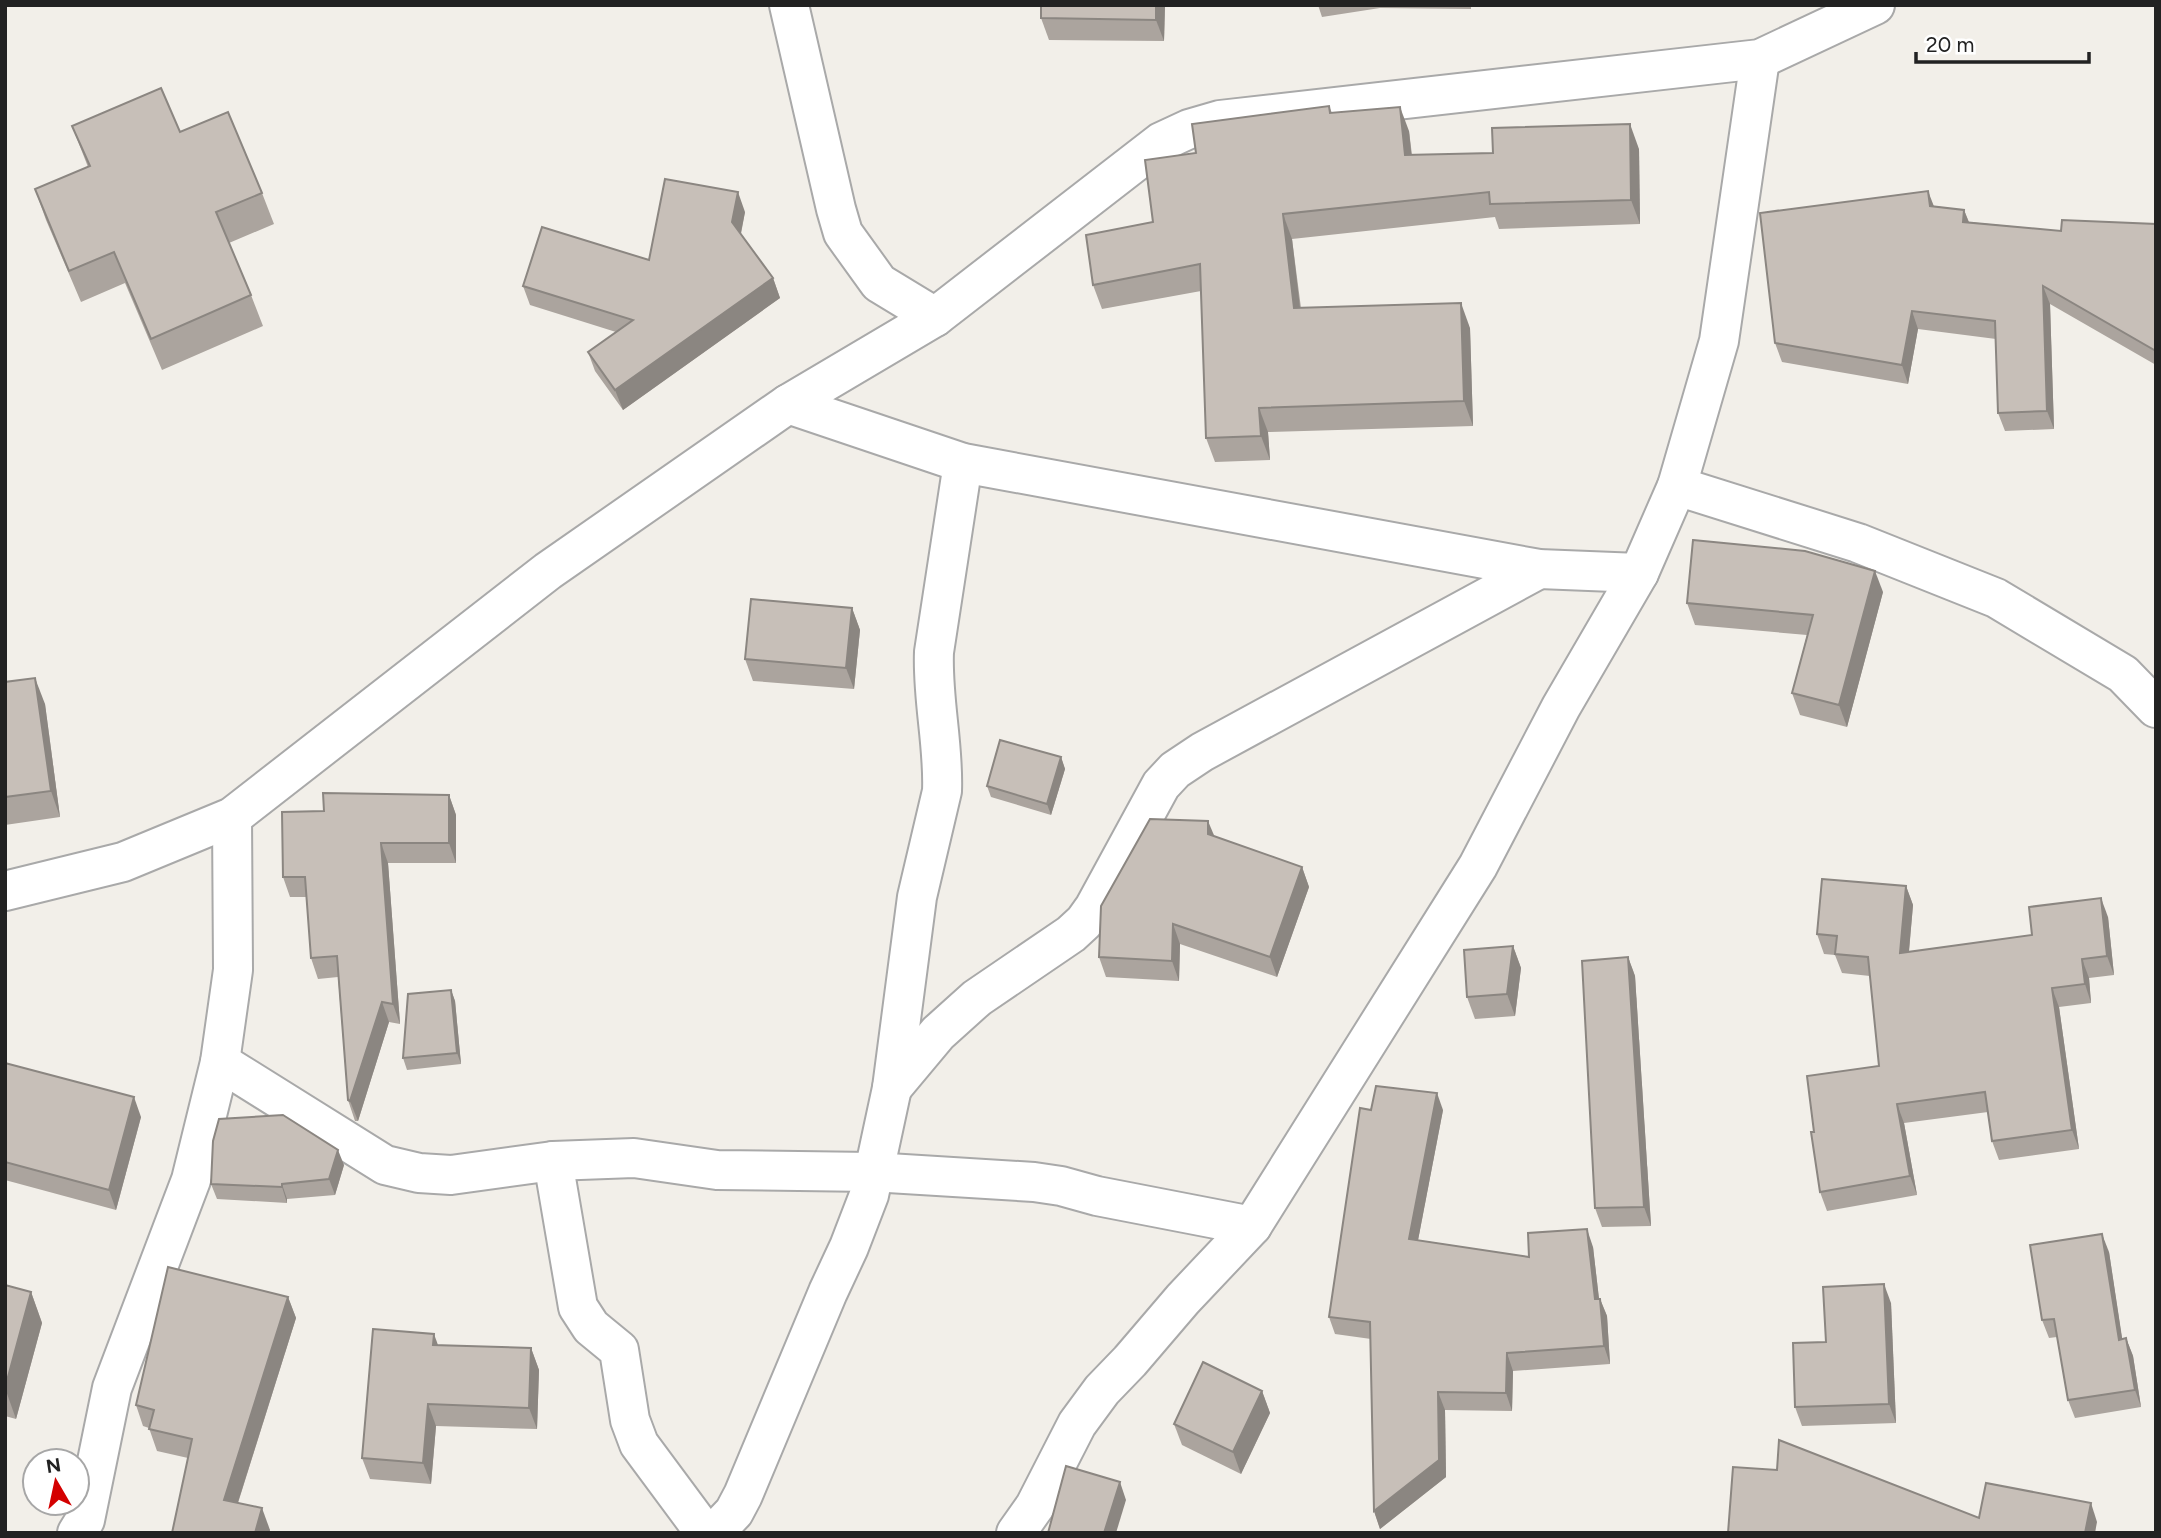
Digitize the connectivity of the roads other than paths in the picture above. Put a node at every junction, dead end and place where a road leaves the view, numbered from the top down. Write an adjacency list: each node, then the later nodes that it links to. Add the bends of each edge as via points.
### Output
1 (789, 5): 4 (street, via 843,233 879,283)
2 (1875, 5): 3 (street)
3 (1760, 59): 4 (street, via 1220,120 1189,129 1161,142 1123,170); 7 (street, via 1719,341)
4 (935, 317): 5 (street)
5 (788, 404): 6 (street); 11 (street, via 548,571)
6 (963, 463): 8 (street); 14 (street, via 934,652 942,791 916,897)
7 (1677, 485): 9 (street); 10 (street, via 1858,543 1996,598 2123,674)
8 (1539, 569): 9 (street); 14 (street, via 1175,770 1161,785 1084,922 977,998 938,1034)
9 (1639, 573): 17 (street, via 1561,707 1478,866)
10 (2156, 708)
11 (232, 817): 12 (street, via 123,862); 13 (street, via 233,970)
12 (5, 891)
13 (220, 1062): 15 (street, via 385,1165 451,1175); 18 (street, via 191,1180 112,1388 85,1520)
14 (892, 1088): 16 (street)
15 (553, 1161): 16 (street, via 634,1158 717,1170); 19 (street, via 578,1307 591,1327 620,1350 630,1420 639,1444)
16 (872, 1172): 17 (street, via 1061,1186); 20 (street, via 869,1195 849,1247 743,1495)
17 (1252, 1226): 21 (street, via 1102,1390 1077,1424)
18 (77, 1533)
19 (705, 1533)
20 (714, 1533)
21 (1016, 1533)

